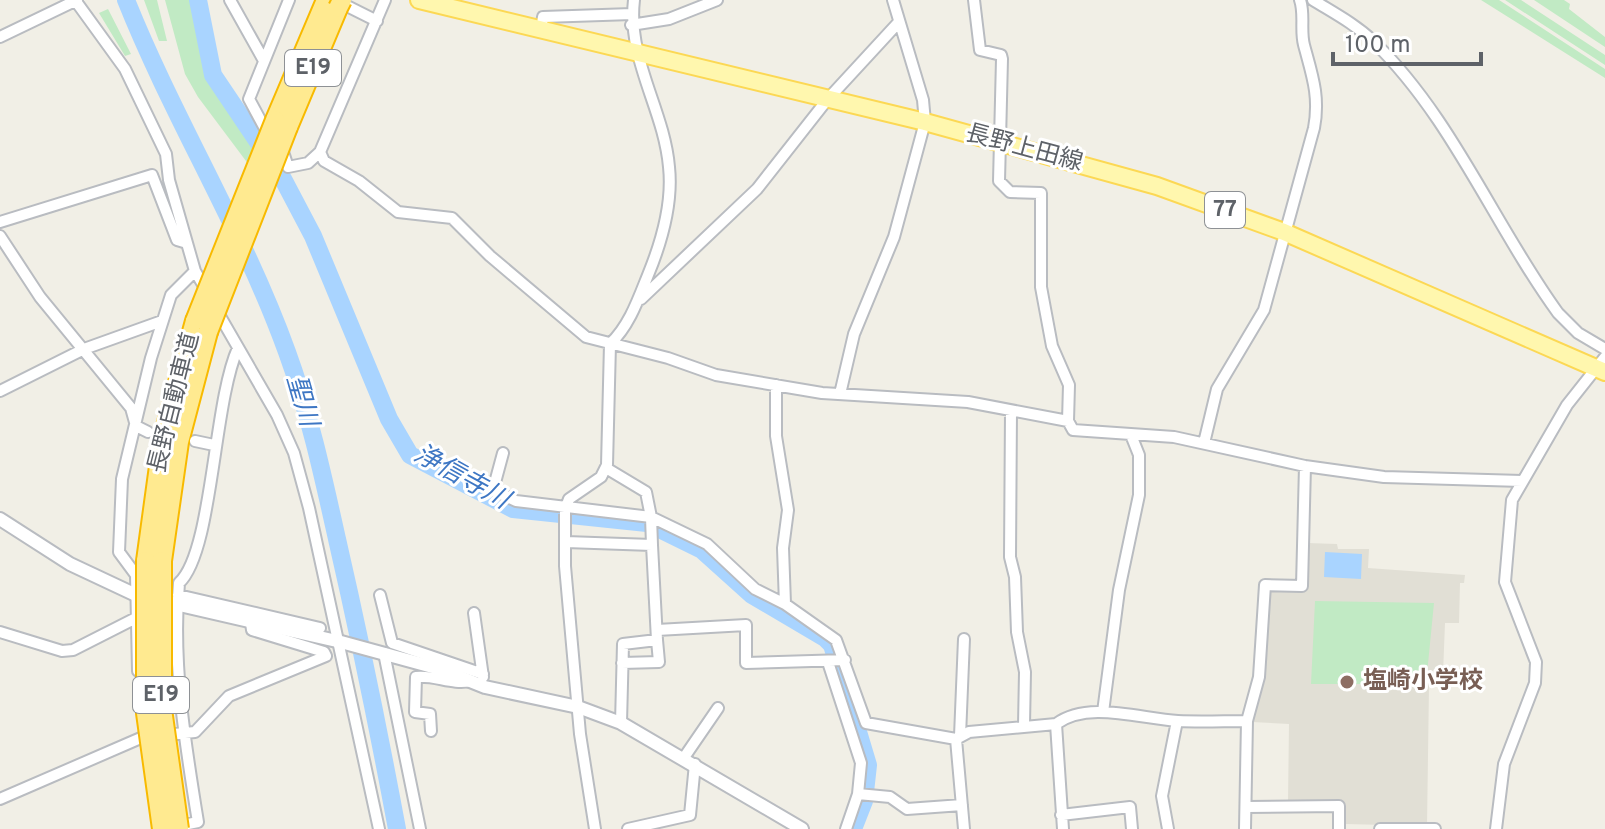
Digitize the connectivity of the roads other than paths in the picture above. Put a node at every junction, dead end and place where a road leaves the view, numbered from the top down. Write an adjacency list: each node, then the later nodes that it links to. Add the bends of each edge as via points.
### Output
1 (76, 0): 17 (street); 27 (street, via 125,69 166,154)
2 (230, 0): 19 (street)
3 (289, 0): 19 (street)
4 (385, 0): 14 (street)
5 (419, 0): 16 (main road, 長野上田線 / 77)
6 (634, 0): 13 (street)
7 (717, 0): 13 (street, via 669,19)
8 (893, 0): 15 (street)
9 (974, 0): 22 (street, via 980,50 1002,59)
10 (1300, 0): 25 (street, via 1318,106 1303,177)
11 (1313, 0): 34 (street, via 1355,26 1396,66 1558,313)
12 (333, 2): 14 (street); 56 (highway, 長野自動車道 / E19, bridge, via 202,326 163,437)
13 (632, 20): 16 (street, via 543,17); 18 (street)
14 (377, 21): 23 (street)
15 (898, 23): 20 (street); 21 (street)
16 (541, 30): 18 (main road, 長野上田線 / 77)
17 (0, 37)
18 (635, 51): 20 (main road, 長野上田線 / 77); 29 (street, via 669,168 668,211)
19 (263, 59): 23 (street, via 250,106 283,150 288,167 308,163)
20 (827, 100): 21 (main road, 長野上田線 / 77); 29 (street, via 757,189)
21 (925, 122): 22 (main road, 長野上田線 / 77); 38 (street, via 894,237 854,334)
22 (1000, 143): 25 (main road, 長野上田線 / 77, via 1145,182); 40 (street, via 998,176 1004,190 1041,193 1041,287 1052,346 1069,385)
23 (320, 152): 31 (street, via 324,161 398,212 452,218 567,324)
24 (0, 222): 27 (street, via 152,175 177,240)
25 (1284, 232): 35 (main road, 長野上田線 / 77); 45 (street, via 1264,310 1217,389)
26 (0, 236): 33 (street, via 40,297)
27 (187, 243): 28 (street)
28 (195, 271): 30 (street, via 171,295); 32 (street)
29 (637, 303): 31 (street)
30 (162, 321): 33 (street); 41 (street)
31 (610, 344): 36 (street, via 716,375); 49 (street)
32 (238, 348): 46 (street); 68 (street, via 294,453)
33 (84, 349): 37 (street); 41 (street, via 131,408)
34 (1605, 349)
35 (1602, 366): 50 (street, via 1567,405)
36 (776, 385): 38 (street); 60 (street, via 776,436 788,510)
37 (0, 391)
38 (840, 394): 39 (street, via 934,399)
39 (1011, 411): 40 (street); 83 (street, via 1010,557 1025,672)
40 (1068, 421): 43 (street, via 1073,430)
41 (136, 426): 42 (street); 57 (street, via 122,479 119,552 136,575)
42 (148, 432)
43 (1131, 435): 45 (street); 77 (street, via 1139,455 1139,495 1119,590)
44 (195, 441): 46 (street)
45 (1204, 443): 48 (street)
46 (214, 445): 59 (street, via 200,537 190,573 179,583)
47 (503, 453): 51 (street, via 493,490 516,501)
48 (1305, 466): 50 (street, via 1384,477); 79 (street, via 1302,586 1265,585 1259,677)
49 (606, 468): 51 (street); 52 (street, via 646,492)
50 (1522, 481): 110 (street, via 1512,500 1505,582 1536,662 1535,683 1504,764)
51 (565, 508): 52 (street); 54 (street)
52 (651, 517): 55 (street); 60 (street, via 707,544 755,589)
53 (0, 519): 57 (street, via 70,564)
54 (566, 542): 55 (street); 75 (street)
55 (652, 545): 66 (street)
56 (154, 561): 94 (highway, 長野自動車道 / E19, bridge, via 146,713); 95 (highway, 長野自動車道 / E19, bridge, via 162,709)
57 (136, 595): 59 (street); 62 (street)
58 (380, 595): 74 (street, via 392,643)
59 (178, 600): 63 (street); 85 (street)
60 (785, 604): 70 (street, via 836,640)
61 (474, 613): 74 (street)
62 (136, 618): 65 (street, via 73,650); 86 (street)
63 (253, 618): 64 (street); 68 (street); 85 (street, via 252,630 326,656 229,696 195,732)
64 (320, 628)
65 (0, 632)
66 (657, 635): 71 (street, via 746,625 746,663); 72 (street, via 623,644); 72 (street, via 659,662)
67 (964, 639): 87 (street)
68 (339, 642): 69 (street); 96 (street)
69 (381, 652): 73 (street); 97 (street)
70 (844, 660): 71 (street); 82 (street)
71 (829, 662): 82 (street)
72 (622, 663): 80 (street)
73 (471, 681): 74 (street); 84 (street, via 455,685 435,676 416,677 415,712 430,714)
74 (484, 681): 75 (street)
75 (578, 707): 80 (street); 98 (street)
76 (718, 708): 88 (street)
77 (1103, 712): 78 (street); 81 (street, via 1064,717)
78 (1177, 721): 79 (street); 105 (street, via 1162,796)
79 (1247, 721): 92 (street)
80 (621, 723): 88 (street)
81 (1056, 724): 83 (street); 93 (street)
82 (858, 725): 87 (street); 89 (street)
83 (1024, 725): 87 (street)
84 (431, 731)
85 (183, 734): 86 (street); 94 (street, via 198,822)
86 (143, 737): 90 (street); 94 (street)
87 (958, 738): 91 (street)
88 (689, 762): 99 (street, via 690,815); 100 (street)
89 (863, 795): 91 (street, via 890,797 907,809); 101 (street)
90 (0, 799)
91 (962, 805): 102 (street)
92 (1247, 807): 106 (street); 107 (street, via 1339,806)
93 (1061, 815): 103 (street); 104 (street, via 1130,807)
94 (161, 829)
95 (179, 829)
96 (379, 829)
97 (420, 829)
98 (595, 829)
99 (628, 829)
100 (802, 829)
101 (846, 829)
102 (964, 829)
103 (1063, 829)
104 (1132, 829)
105 (1168, 829)
106 (1245, 829)
107 (1339, 829)
108 (1380, 829): 109 (street)
109 (1435, 829)
110 (1496, 829)

